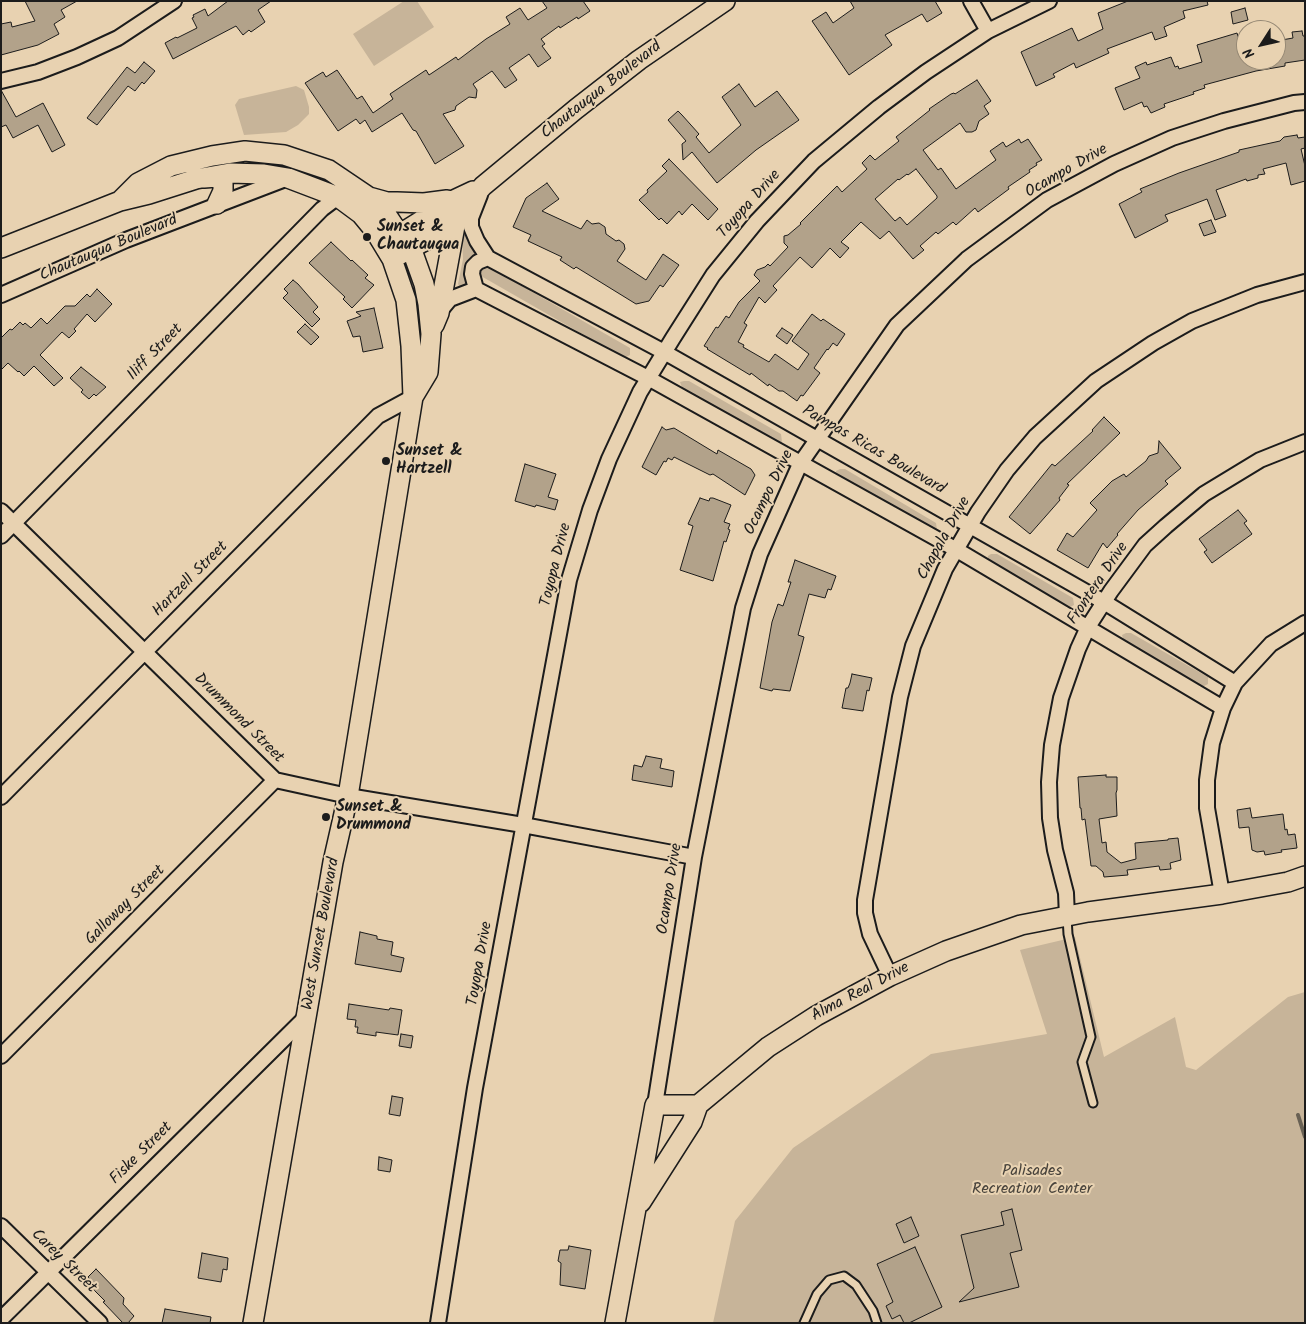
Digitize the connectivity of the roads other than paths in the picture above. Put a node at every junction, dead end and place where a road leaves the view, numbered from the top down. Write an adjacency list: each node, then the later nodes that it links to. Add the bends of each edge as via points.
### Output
1 (174, 1): 6 (street, via 118,38 77,57 38,72)
2 (725, 1): 10 (main road, Chautauqua Boulevard, via 639,60)
3 (971, 1): 5 (street)
4 (1050, 1): 5 (street, Toyopa Drive)
5 (988, 31): 25 (street, Toyopa Drive, via 879,107 814,162 756,221 713,275)
6 (1, 81)
7 (1305, 102): 28 (street, Ocampo Drive, via 1224,121 1172,138 1047,200 967,259 897,325)
8 (288, 178): 9 (main road, West Sunset Boulevard, via 230,173); 11 (main road, West Sunset Boulevard); 14 (street, Chautauqua Boulevard)
9 (196, 179): 13 (main road, West Sunset Boulevard); 14 (main road, via 217,178 223,183)
10 (484, 186): 15 (main road, Chautauqua Boulevard); 19 (street, via 471,218 471,227)
11 (338, 197): 18 (main road, West Sunset Boulevard, via 360,214); 32 (street, Iliff Street, via 322,209)
12 (369, 197): 13 (main road, West Sunset Boulevard, via 329,170 284,155 245,151 171,166 138,183); 15 (main road, via 387,202); 16 (main road, West Sunset Boulevard)
13 (120, 201): 17 (main road, West Sunset Boulevard)
14 (217, 204): 22 (street, Chautauqua Boulevard)
15 (456, 207): 16 (main road, Chautauqua Boulevard, via 428,239); 23 (main road)
16 (405, 241): 18 (main road, Chautauqua Boulevard); 24 (main road, West Sunset Boulevard, via 424,284)
17 (1, 248)
18 (388, 252): 27 (main road, West Sunset Boulevard, via 406,300)
19 (488, 258): 21 (street, via 473,267); 25 (street, Pampas Ricas Boulevard)
20 (1305, 282): 33 (street, Chapala Drive, via 1257,295 1192,322 1153,343 1096,381 1035,438 1008,470)
21 (476, 288): 23 (street, via 450,299); 26 (street)
22 (1, 295)
23 (439, 313): 24 (main road)
24 (431, 334): 27 (main road, West Sunset Boulevard, via 428,372)
25 (664, 352): 26 (street, Toyopa Drive); 28 (street, Pampas Ricas Boulevard)
26 (648, 378): 30 (street); 45 (street, Toyopa Drive, via 609,459 568,580)
27 (413, 397): 39 (street, Hartzell Street, via 378,416); 43 (main road, West Sunset Boulevard)
28 (817, 440): 30 (street, Ocampo Drive); 33 (street, Pampas Ricas Boulevard)
29 (1305, 442): 36 (street, Frontera Drive, via 1260,460 1204,494 1145,545)
30 (800, 464): 35 (street); 46 (street, Ocampo Drive, via 760,554 743,608)
31 (1, 511): 32 (street, Drummond Street)
32 (14, 523): 34 (street, Iliff Street); 39 (street, Drummond Street)
33 (970, 526): 35 (street, Chapala Drive); 36 (street, Pampas Ricas Boulevard)
34 (1, 536)
35 (956, 550): 38 (street); 50 (street, Chapala Drive, via 913,646 900,697 865,900 870,934)
36 (1104, 602): 38 (street, Frontera Drive); 40 (street, Pampas Ricas Boulevard)
37 (1305, 623): 40 (street, via 1271,644)
38 (1088, 627): 41 (street); 49 (street, Frontera Drive, via 1061,698 1049,782 1050,818 1066,893)
39 (146, 652): 42 (street, Drummond Street); 44 (street, Hartzell Street)
40 (1235, 683): 41 (street)
41 (1223, 708): 48 (street, via 1212,743 1207,780 1207,808)
42 (275, 780): 43 (street, Drummond Street); 52 (street, Galloway Street)
43 (348, 796): 45 (street, Drummond Street); 51 (main road, West Sunset Boulevard)
44 (1, 797)
45 (523, 825): 46 (street, Drummond Street); 62 (street, Toyopa Drive, via 475,1088)
46 (694, 857): 54 (street, Ocampo Drive)
47 (1305, 876): 48 (main road, Alma Real Drive)
48 (1222, 894): 49 (main road, Alma Real Drive)
49 (1066, 917): 50 (main road, Alma Real Drive, via 1021,925 946,951); 53 (lane, via 1091,1037 1082,1062)
50 (890, 976): 55 (main road, Alma Real Drive, via 816,1016 768,1047)
51 (308, 1016): 58 (street, Fiske Street); 61 (main road, West Sunset Boulevard)
52 (1, 1056)
53 (1093, 1103)
54 (655, 1105): 55 (main road); 56 (main road)
55 (698, 1105): 56 (main road, via 692,1122)
56 (636, 1212): 63 (main road)
57 (1, 1226): 58 (street, Carey Street)
58 (48, 1272): 59 (street, Fiske Street); 60 (street, Carey Street)
59 (1, 1319)
60 (100, 1323)
61 (253, 1323)
62 (438, 1323)
63 (615, 1323)
64 (804, 1323): 65 (lane, via 817,1294 829,1280 844,1276 856,1285)
65 (877, 1323)

